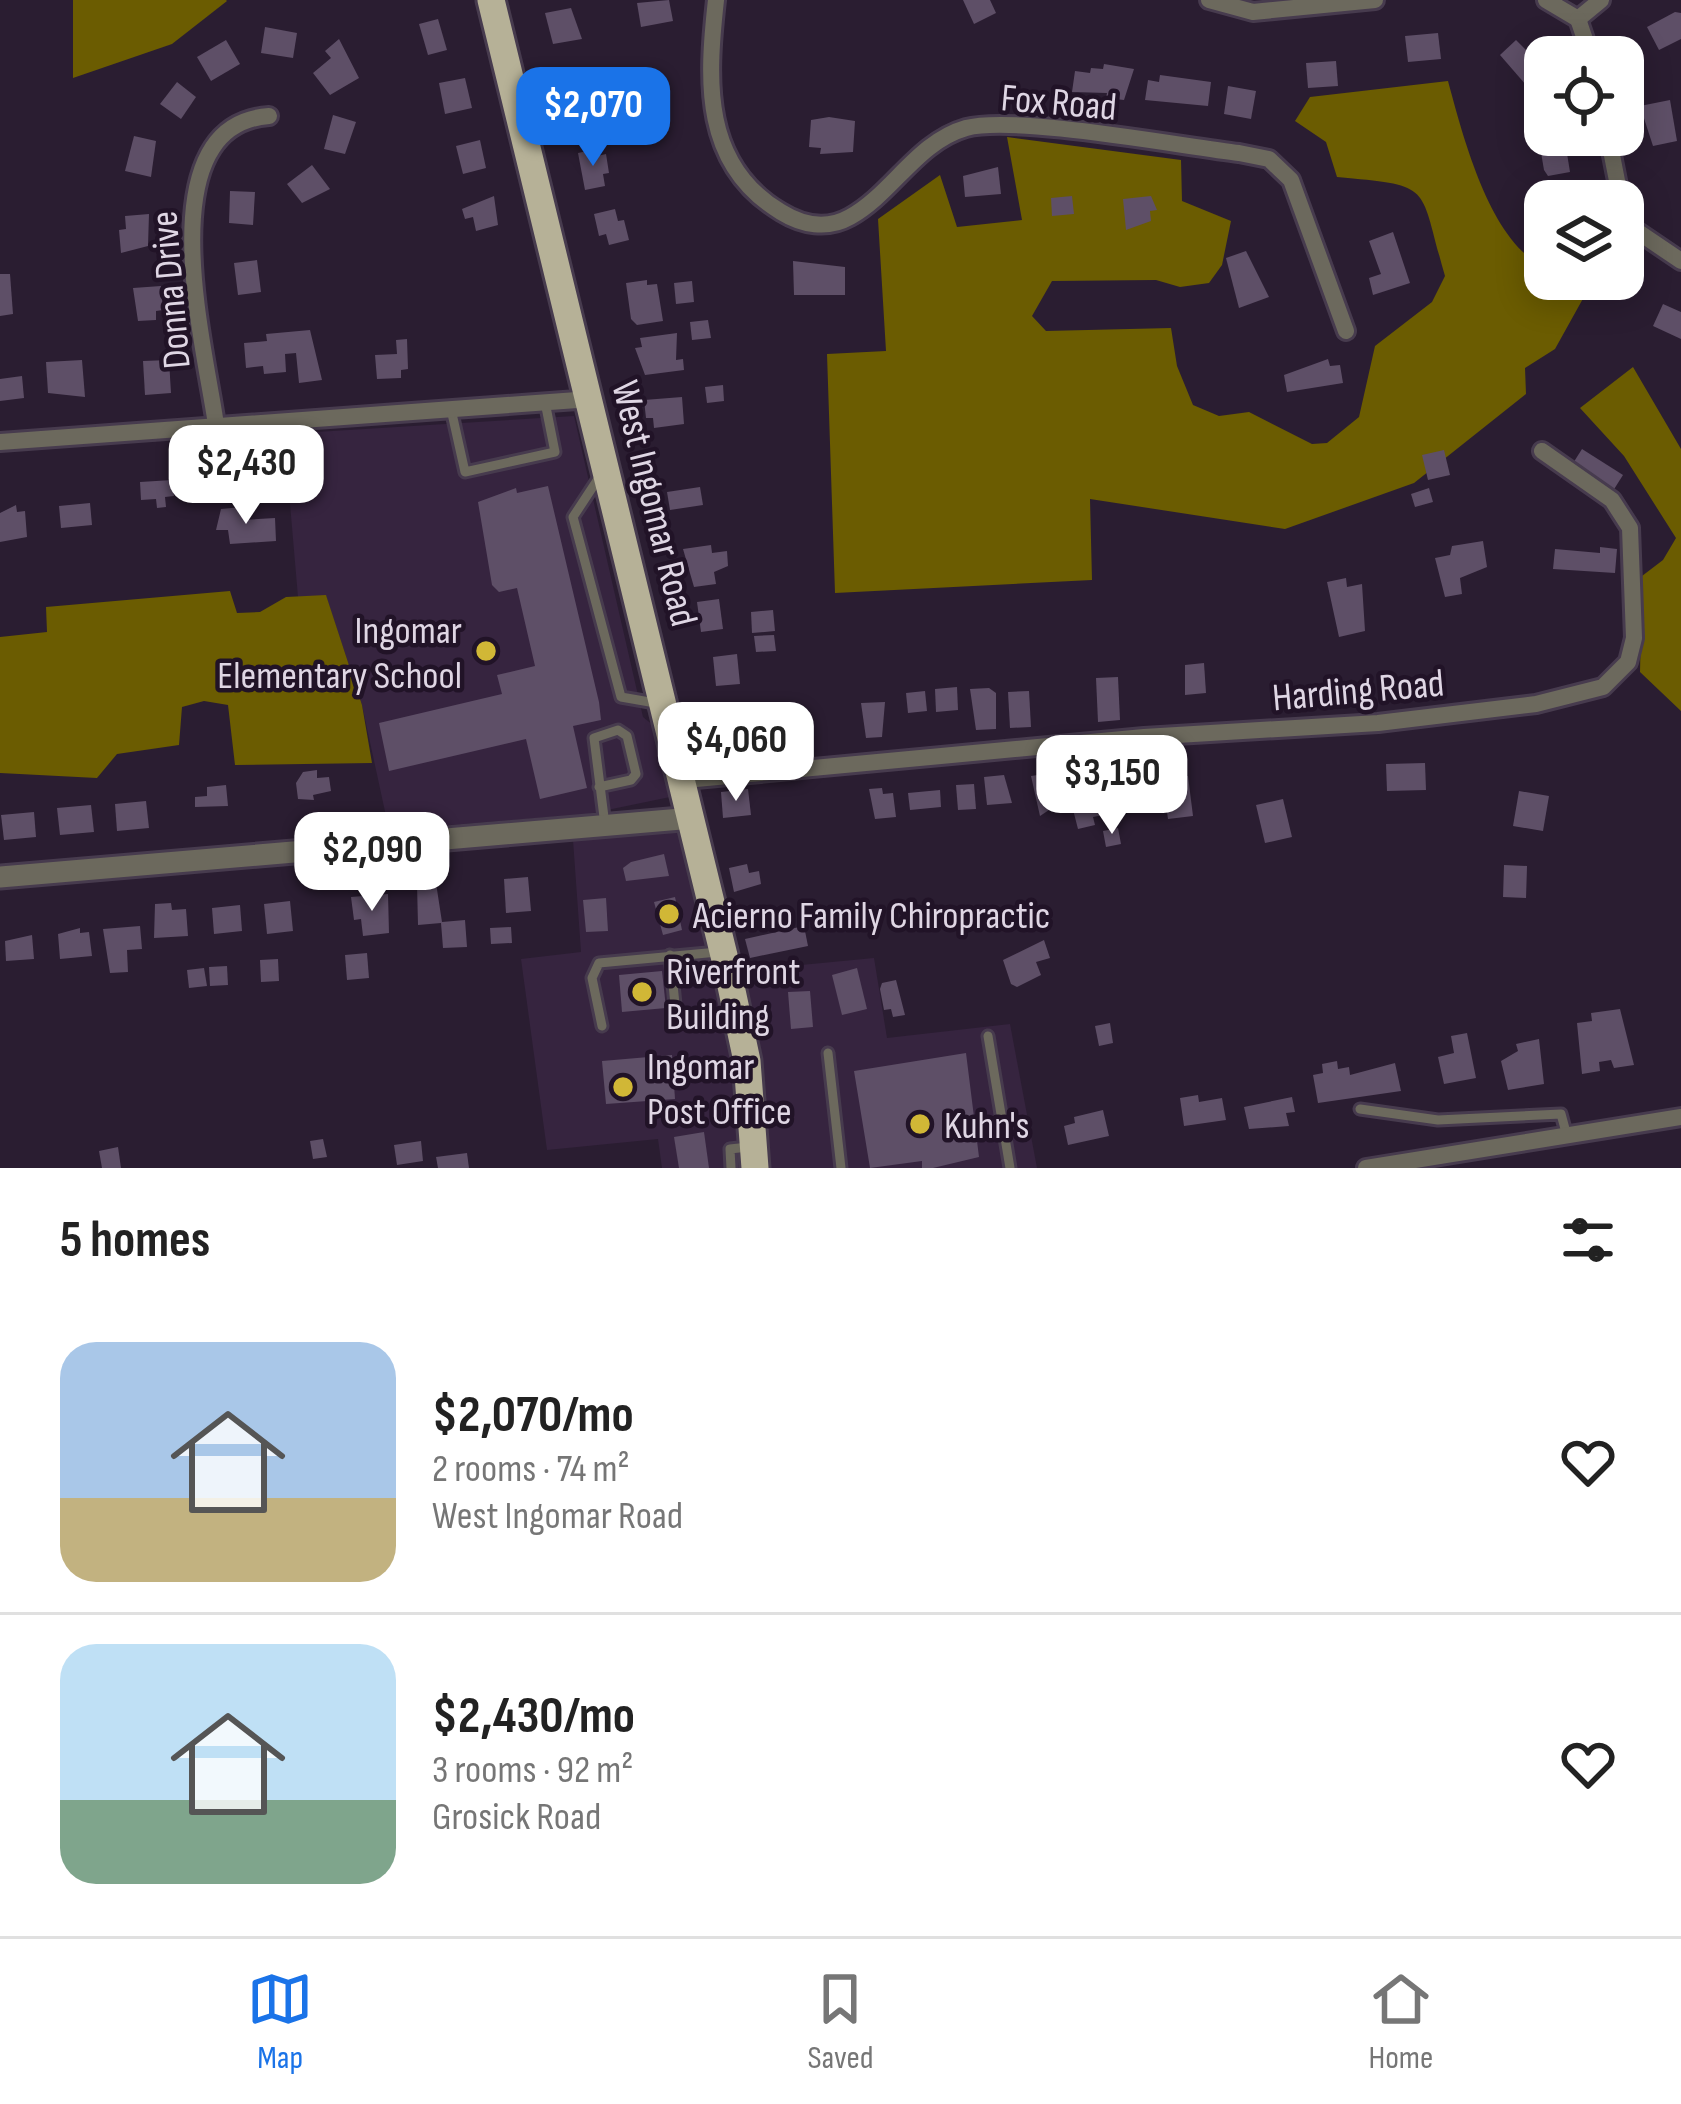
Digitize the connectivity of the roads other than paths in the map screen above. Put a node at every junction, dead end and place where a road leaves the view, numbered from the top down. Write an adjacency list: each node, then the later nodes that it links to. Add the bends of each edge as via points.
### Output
1 (491, 0): 13 (main road, West Ingomar Road)
2 (716, 0): 12 (street, Fox Road, via 709,100 721,144 748,187 799,222 849,218 926,151 966,128 1239,153 1269,159 1291,180)
3 (1209, 0): 4 (street, via 1253,12)
4 (1375, 0)
5 (1546, 0): 7 (street)
6 (1601, 0): 7 (street)
7 (1578, 19): 8 (street)
8 (1584, 36)
9 (269, 116): 16 (street, Donna Drive, via 221,140 194,185 192,238)
10 (1644, 236): 11 (street)
11 (1681, 261)
12 (1346, 331)
13 (591, 399): 14 (street); 19 (main road, West Ingomar Road)
14 (545, 402): 15 (street); 15 (lane, via 555,452 465,472)
15 (452, 409): 16 (street)
16 (216, 425): 17 (street)
17 (0, 442)
18 (1542, 451): 21 (street, Harding Road, via 1612,500 1630,528 1634,638 1628,662 1603,687 1536,704 1378,723)
19 (607, 466): 20 (main road, West Ingomar Road); 20 (lane, via 573,517 611,672 621,697)
20 (666, 704): 21 (main road, West Ingomar Road)
21 (685, 780): 23 (main road, West Ingomar Road)
22 (599, 787): 22 (lane, via 594,738 618,730 627,736 636,774); 24 (lane)
23 (693, 818): 24 (street); 26 (main road, West Ingomar Road)
24 (605, 825): 25 (street)
25 (0, 878)
26 (724, 952): 27 (lane); 35 (main road, West Ingomar Road, via 747,1061)
27 (670, 955): 28 (lane); 29 (lane, via 599,962 592,978)
28 (676, 1024)
29 (602, 1026)
30 (988, 1036): 38 (lane)
31 (828, 1054): 37 (lane)
32 (1360, 1109): 34 (lane, via 1438,1120 1561,1114)
33 (1681, 1117): 34 (street)
34 (1567, 1136): 39 (street)
35 (755, 1157): 36 (lane, via 730,1149)
36 (731, 1168)
37 (841, 1168)
38 (1010, 1168)
39 (1366, 1168)

